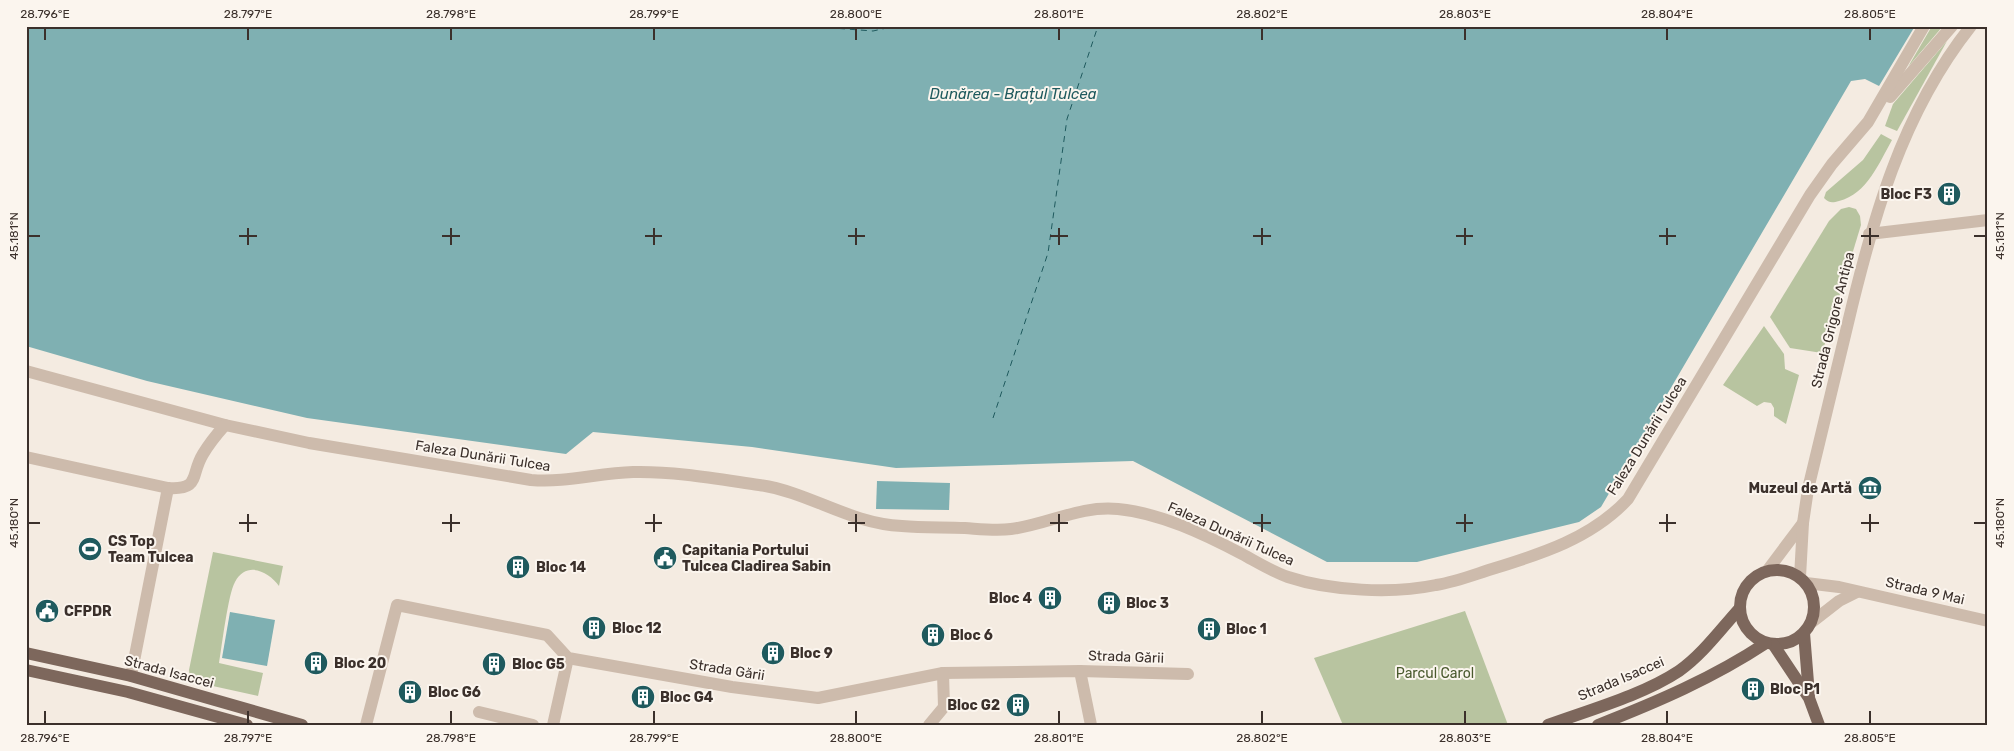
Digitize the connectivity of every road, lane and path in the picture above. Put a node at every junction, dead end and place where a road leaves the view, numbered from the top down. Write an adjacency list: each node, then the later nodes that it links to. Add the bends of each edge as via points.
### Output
1 (1924, 26): 4 (street, Faleza Dunării Tulcea)
2 (1952, 26): 4 (street)
3 (1971, 26): 6 (street, Strada Grigore Antipa, via 1954,47 1901,146)
4 (1868, 122): 8 (street, Faleza Dunării Tulcea, via 1810,195 1642,478 1617,510 1594,529 1566,543 1436,586 1377,589 1291,578 1200,534 1114,508 1090,510 1008,530 878,524 764,486 656,472 629,472 553,482 531,480 309,443)
5 (1988, 220): 6 (street)
6 (1869, 234): 11 (street, Strada Grigore Antipa, via 1808,489)
7 (26, 371): 8 (street, Faleza Dunării Tulcea)
8 (225, 425): 10 (street, via 201,456 196,476 189,486)
9 (26, 457): 10 (street)
10 (168, 488): 26 (street)
11 (1803, 523): 12 (street, Strada Grigore Antipa); 13 (street, Strada Grigore Antipa)
12 (1767, 571): 13 (main road, via 1786,570); 15 (main road, via 1744,589)
13 (1803, 580): 14 (street, Strada 9 Mai); 17 (main road, via 1813,595)
14 (1857, 592): 16 (street, Strada 9 Mai); 17 (street)
15 (1740, 608): 19 (main road, via 1750,633); 36 (main road, Strada Isaccei, via 1698,654 1674,674 1648,688)
16 (1988, 620)
17 (1812, 622): 18 (main road)
18 (1804, 633): 19 (main road, via 1784,644); 27 (main road)
19 (1770, 643): 27 (main road); 37 (main road, via 1705,679)
20 (26, 653): 26 (main road, Strada Isaccei)
21 (568, 658): 24 (street, Strada Gării, via 732,687 818,698); 31 (street, via 548,635 397,605); 33 (street)
22 (26, 670): 29 (main road, via 128,692)
23 (1080, 671): 24 (street, Strada Gării); 25 (street, Strada Gării); 35 (street)
24 (943, 673): 34 (street, via 944,707)
25 (1188, 674)
26 (131, 676): 30 (main road, Strada Isaccei)
27 (1809, 698): 38 (main road)
28 (479, 712): 32 (street)
29 (248, 725)
30 (302, 725)
31 (366, 725)
32 (532, 725)
33 (553, 725)
34 (929, 725)
35 (1091, 725)
36 (1548, 725)
37 (1598, 725)
38 (1819, 725)

